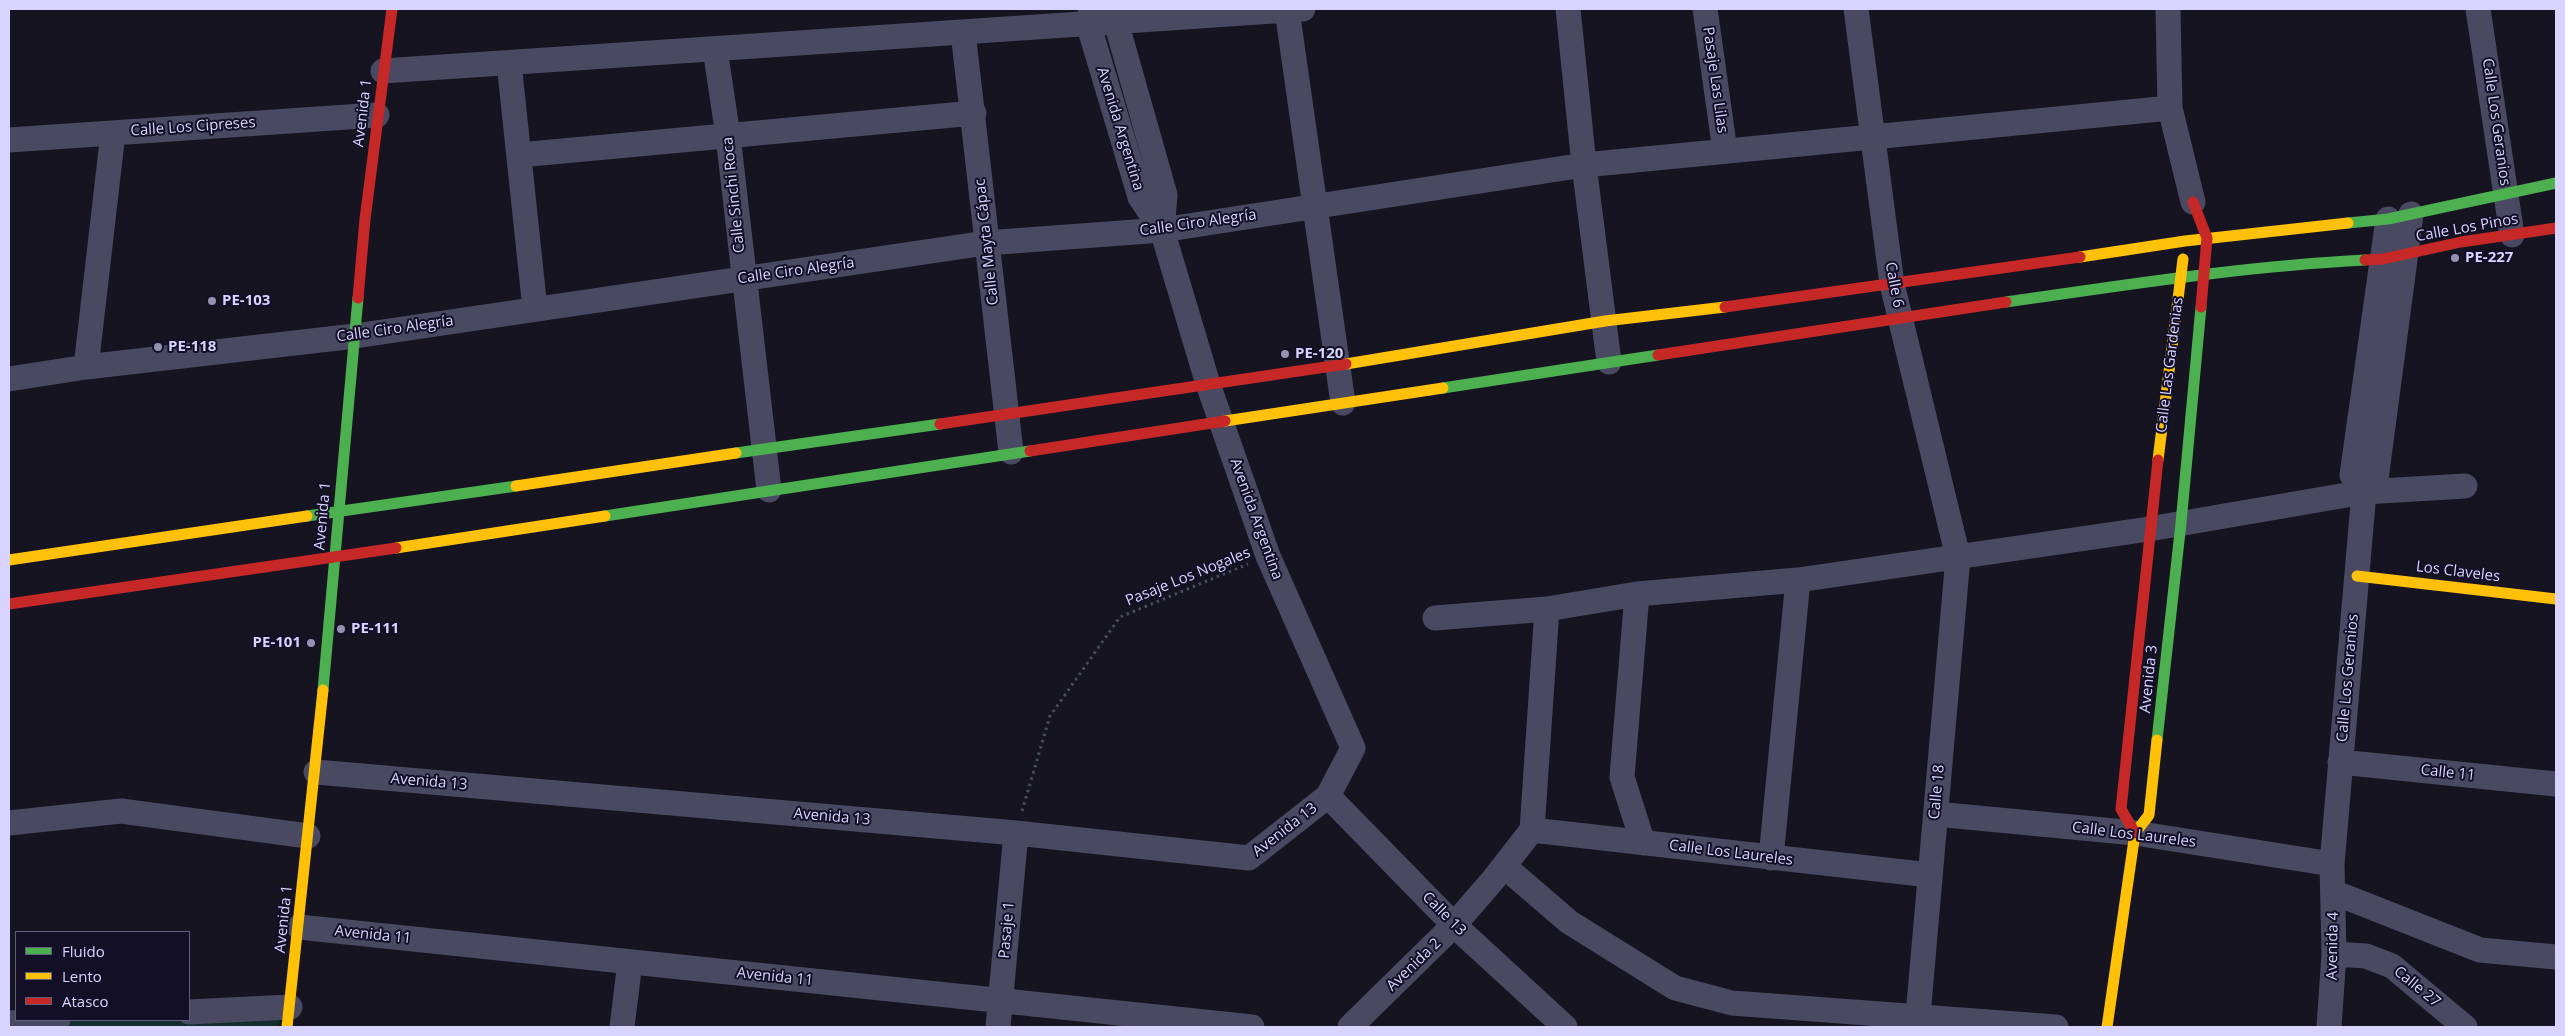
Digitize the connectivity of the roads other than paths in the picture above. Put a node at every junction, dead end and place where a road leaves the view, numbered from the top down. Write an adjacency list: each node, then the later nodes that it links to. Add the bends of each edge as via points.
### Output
1 (392, 9): 13 (street, Avenida 1)
2 (1295, 9): 8 (street); 26 (street)
3 (1568, 9): 23 (street)
4 (1705, 9): 21 (street, Pasaje Las Lilas)
5 (1856, 9): 19 (street, Calle 6)
6 (2168, 9): 14 (street, Calle Las Gardenias)
7 (2478, 9): 25 (street, Calle Los Geranios)
8 (1112, 15): 9 (street); 30 (street, Avenida Argentina, via 1165,194)
9 (1090, 16): 10 (street); 30 (street, Avenida Argentina, via 1140,197)
10 (963, 32): 11 (street); 15 (street, Calle Mayta Cápac)
11 (715, 49): 12 (street); 18 (street, Calle Sinchi Roca)
12 (509, 63): 13 (street); 22 (street)
13 (383, 72): 16 (street, Avenida 1)
14 (2170, 108): 19 (street, Calle Ciro Alegría); 28 (street, Calle Las Gardenias)
15 (974, 113): 18 (street); 33 (street, Calle Mayta Cápac)
16 (377, 116): 17 (street, Calle Los Cipreses); 42 (street, Avenida 1)
17 (113, 133): 20 (street, Calle Los Cipreses); 45 (street)
18 (728, 136): 22 (street); 37 (street, Calle Sinchi Roca)
19 (1871, 137): 21 (street, Calle Ciro Alegría); 38 (street, Calle 6)
20 (9, 140)
21 (1725, 151): 23 (street, Calle Ciro Alegría)
22 (519, 155): 39 (street)
23 (1584, 165): 26 (street, Calle Ciro Alegría); 41 (street)
24 (2556, 183): 25 (street, Calle Los Pinos)
25 (2506, 194): 27 (street, Calle Los Pinos); 31 (street, Calle Los Geranios)
26 (1316, 207): 30 (street, Calle Ciro Alegría); 44 (street)
27 (2400, 217): 32 (street, Calle Los Pinos); 34 (street)
28 (2188, 224): 32 (street, Calle Los Pinos); 32 (street, Calle Las Gardenias); 36 (street, Calle Las Gardenias); 38 (street, Calle Los Pinos)
29 (2556, 228): 31 (street, Calle Los Pinos)
30 (1162, 230): 33 (street, Calle Ciro Alegría); 47 (street, Avenida Argentina)
31 (2512, 235): 34 (street, Calle Los Pinos)
32 (2207, 238): 35 (street, Calle Las Gardenias)
33 (986, 243): 37 (street, Calle Ciro Alegría); 49 (street, Calle Mayta Cápac)
34 (2395, 256): 35 (street, Calle Los Pinos); 55 (street, via 2352,475)
35 (2205, 274): 36 (street, Calle Los Pinos); 57 (street, Calle Las Gardenias)
36 (2181, 277): 40 (street, Calle Los Pinos); 58 (street, Calle Las Gardenias)
37 (743, 279): 39 (street, Calle Ciro Alegría); 51 (street, Calle Sinchi Roca)
38 (1892, 284): 40 (street, Calle 6); 41 (street, Calle Los Pinos)
39 (535, 309): 42 (street, Calle Ciro Alegría)
40 (1900, 318): 43 (street, Calle Los Pinos); 60 (street, Calle 6)
41 (1605, 321): 43 (street); 44 (street, Calle Los Pinos)
42 (355, 336): 45 (street, Calle Ciro Alegría); 56 (street, Avenida 1)
43 (1609, 362): 48 (street, Calle Los Pinos)
44 (1339, 365): 47 (street, Calle Los Pinos); 48 (street)
45 (86, 366): 46 (street, Calle Ciro Alegría)
46 (9, 379)
47 (1208, 384): 49 (street, Calle Los Pinos); 50 (street, Avenida Argentina)
48 (1343, 403): 50 (street, Calle Los Pinos)
49 (1005, 413): 51 (street, Calle Los Pinos); 52 (street, Calle Mayta Cápac)
50 (1220, 420): 52 (street, Calle Los Pinos); 72 (street, Avenida Argentina, via 1268,556 1353,748)
51 (763, 449): 54 (street, Calle Sinchi Roca); 56 (street, Calle Los Pinos)
52 (1011, 452): 54 (street, Calle Los Pinos)
53 (2465, 486): 55 (street)
54 (769, 490): 59 (street, Calle Los Pinos)
55 (2364, 492): 57 (street); 62 (street, Calle Los Geranios)
56 (339, 511): 59 (street, Avenida 1); 61 (street, Calle Los Pinos)
57 (2181, 523): 58 (street); 76 (street, Avenida 3, via 2149,815)
58 (2149, 529): 60 (street); 76 (street, Avenida 3, via 2121,809)
59 (335, 557): 66 (street, Calle Los Pinos); 70 (street, Avenida 1)
60 (1958, 557): 63 (street); 73 (street, Calle 18)
61 (9, 560)
62 (2357, 576): 65 (street, Los Claveles); 69 (street, Calle Los Geranios)
63 (1798, 580): 64 (street); 80 (street)
64 (1637, 594): 67 (street); 79 (street, via 1622,777)
65 (2556, 600)
66 (9, 604)
67 (1547, 609): 68 (street); 75 (street)
68 (1435, 618)
69 (2340, 762): 71 (street, Calle 11); 81 (street, Calle Los Geranios)
70 (316, 772): 77 (street, Avenida 13); 78 (street, Avenida 1)
71 (2556, 784)
72 (1328, 796): 77 (street, Avenida 13, via 1249,858); 85 (street, Calle 13)
73 (1936, 814): 76 (street, Calle Los Laureles); 83 (street, Calle 18)
74 (9, 823): 78 (street, via 121,811)
75 (1532, 830): 79 (street, Calle Los Laureles); 82 (street, Avenida 2)
76 (2135, 833): 81 (street, Calle Los Laureles); 102 (street, Avenida 3)
77 (1016, 834): 90 (street, Pasaje 1)
78 (308, 836): 86 (street, Avenida 1)
79 (1643, 843): 80 (street, Calle Los Laureles)
80 (1772, 858): 83 (street, Calle Los Laureles)
81 (2332, 864): 84 (street, Avenida 4)
82 (1504, 866): 85 (street, Avenida 2); 94 (street, via 1569,922 1675,988 1732,1003)
83 (1930, 875): 94 (street, Calle 18)
84 (2333, 892): 87 (street, Avenida 4); 88 (street, via 2480,950)
85 (1454, 926): 99 (street, Avenida 2); 100 (street, Calle 13)
86 (299, 927): 89 (street, Avenida 11); 92 (street, Avenida 1)
87 (2334, 954): 103 (street, Avenida 4); 104 (street, Calle 27, via 2366,956 2392,966)
88 (2556, 957)
89 (630, 962): 90 (street, Avenida 11); 96 (street)
90 (1000, 1001): 97 (street, Pasaje 1); 98 (street, Avenida 11)
91 (190, 1012): 92 (street)
92 (288, 1017)
93 (34, 1021): 95 (street)
94 (1918, 1021): 101 (street)
95 (9, 1022)
96 (622, 1027)
97 (998, 1027)
98 (1252, 1027)
99 (1350, 1027)
100 (1564, 1027)
101 (2056, 1027)
102 (2107, 1027)
103 (2329, 1027)
104 (2465, 1027)

